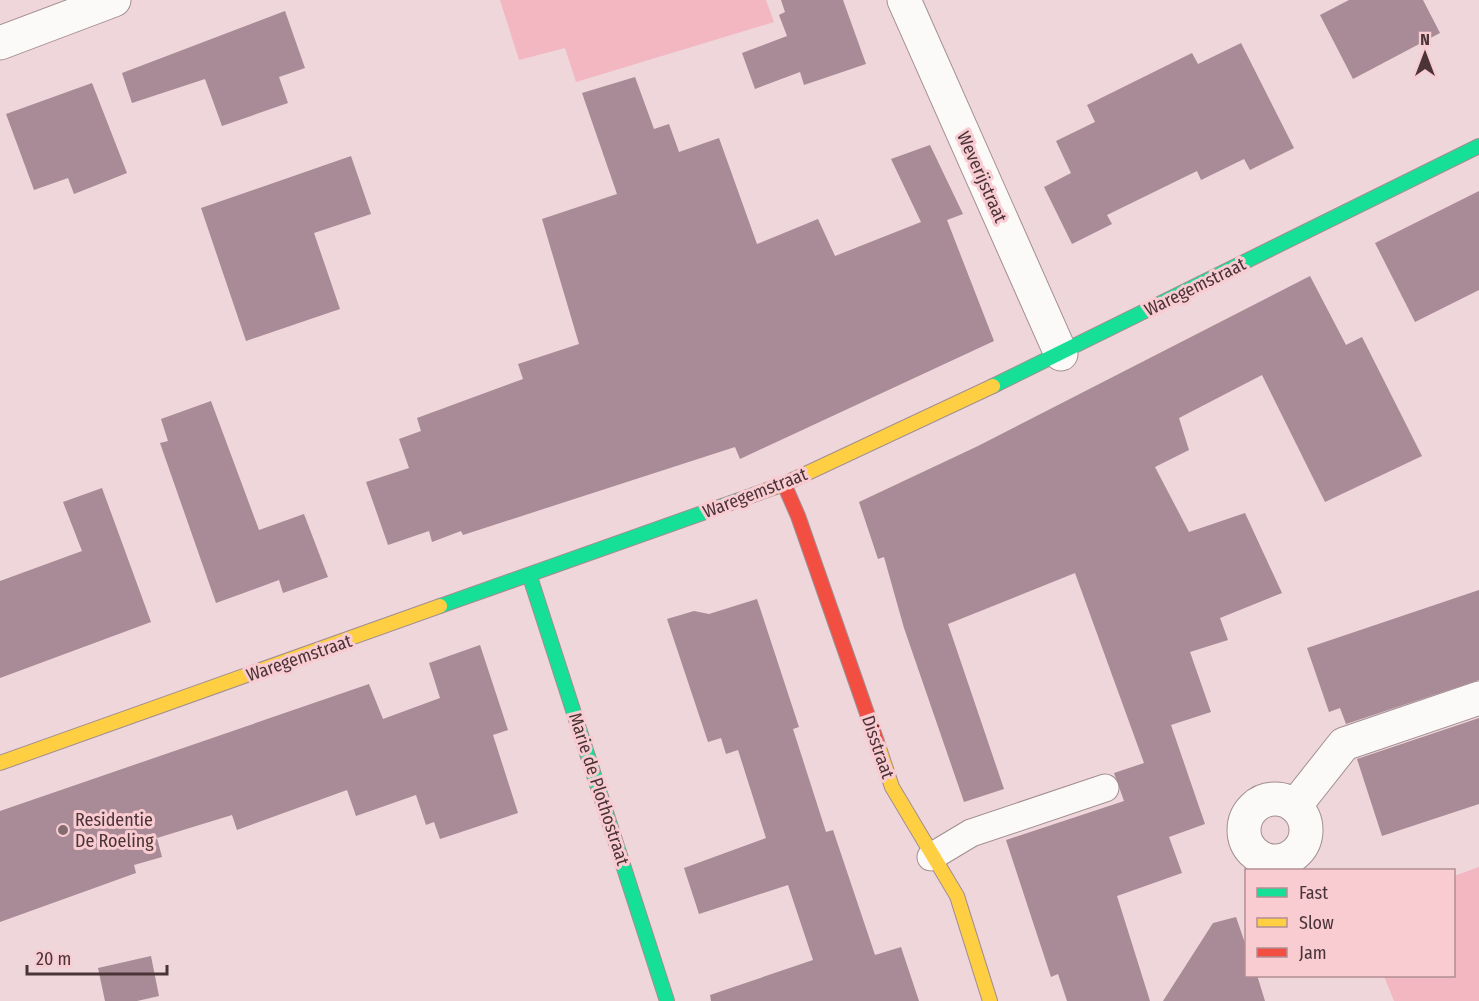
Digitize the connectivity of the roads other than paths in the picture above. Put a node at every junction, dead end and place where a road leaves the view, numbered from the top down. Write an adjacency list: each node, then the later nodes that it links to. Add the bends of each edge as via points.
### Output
1 (114, 0): 3 (street)
2 (904, 0): 5 (street, Weverijstraat)
3 (0, 43)
4 (1479, 146): 5 (street, Waregemstraat)
5 (1060, 354): 6 (street, Waregemstraat)
6 (784, 484): 7 (street, Waregemstraat); 12 (street, Disstraat, via 892,787)
7 (530, 577): 9 (street, Waregemstraat); 13 (street, Marie de Plothostraat)
8 (1479, 698): 11 (street, via 1344,744)
9 (0, 763)
10 (1105, 788): 12 (lane, via 971,833)
11 (1295, 806)
12 (932, 857): 14 (street, Disstraat, via 957,896)
13 (668, 1001)
14 (990, 1001)

